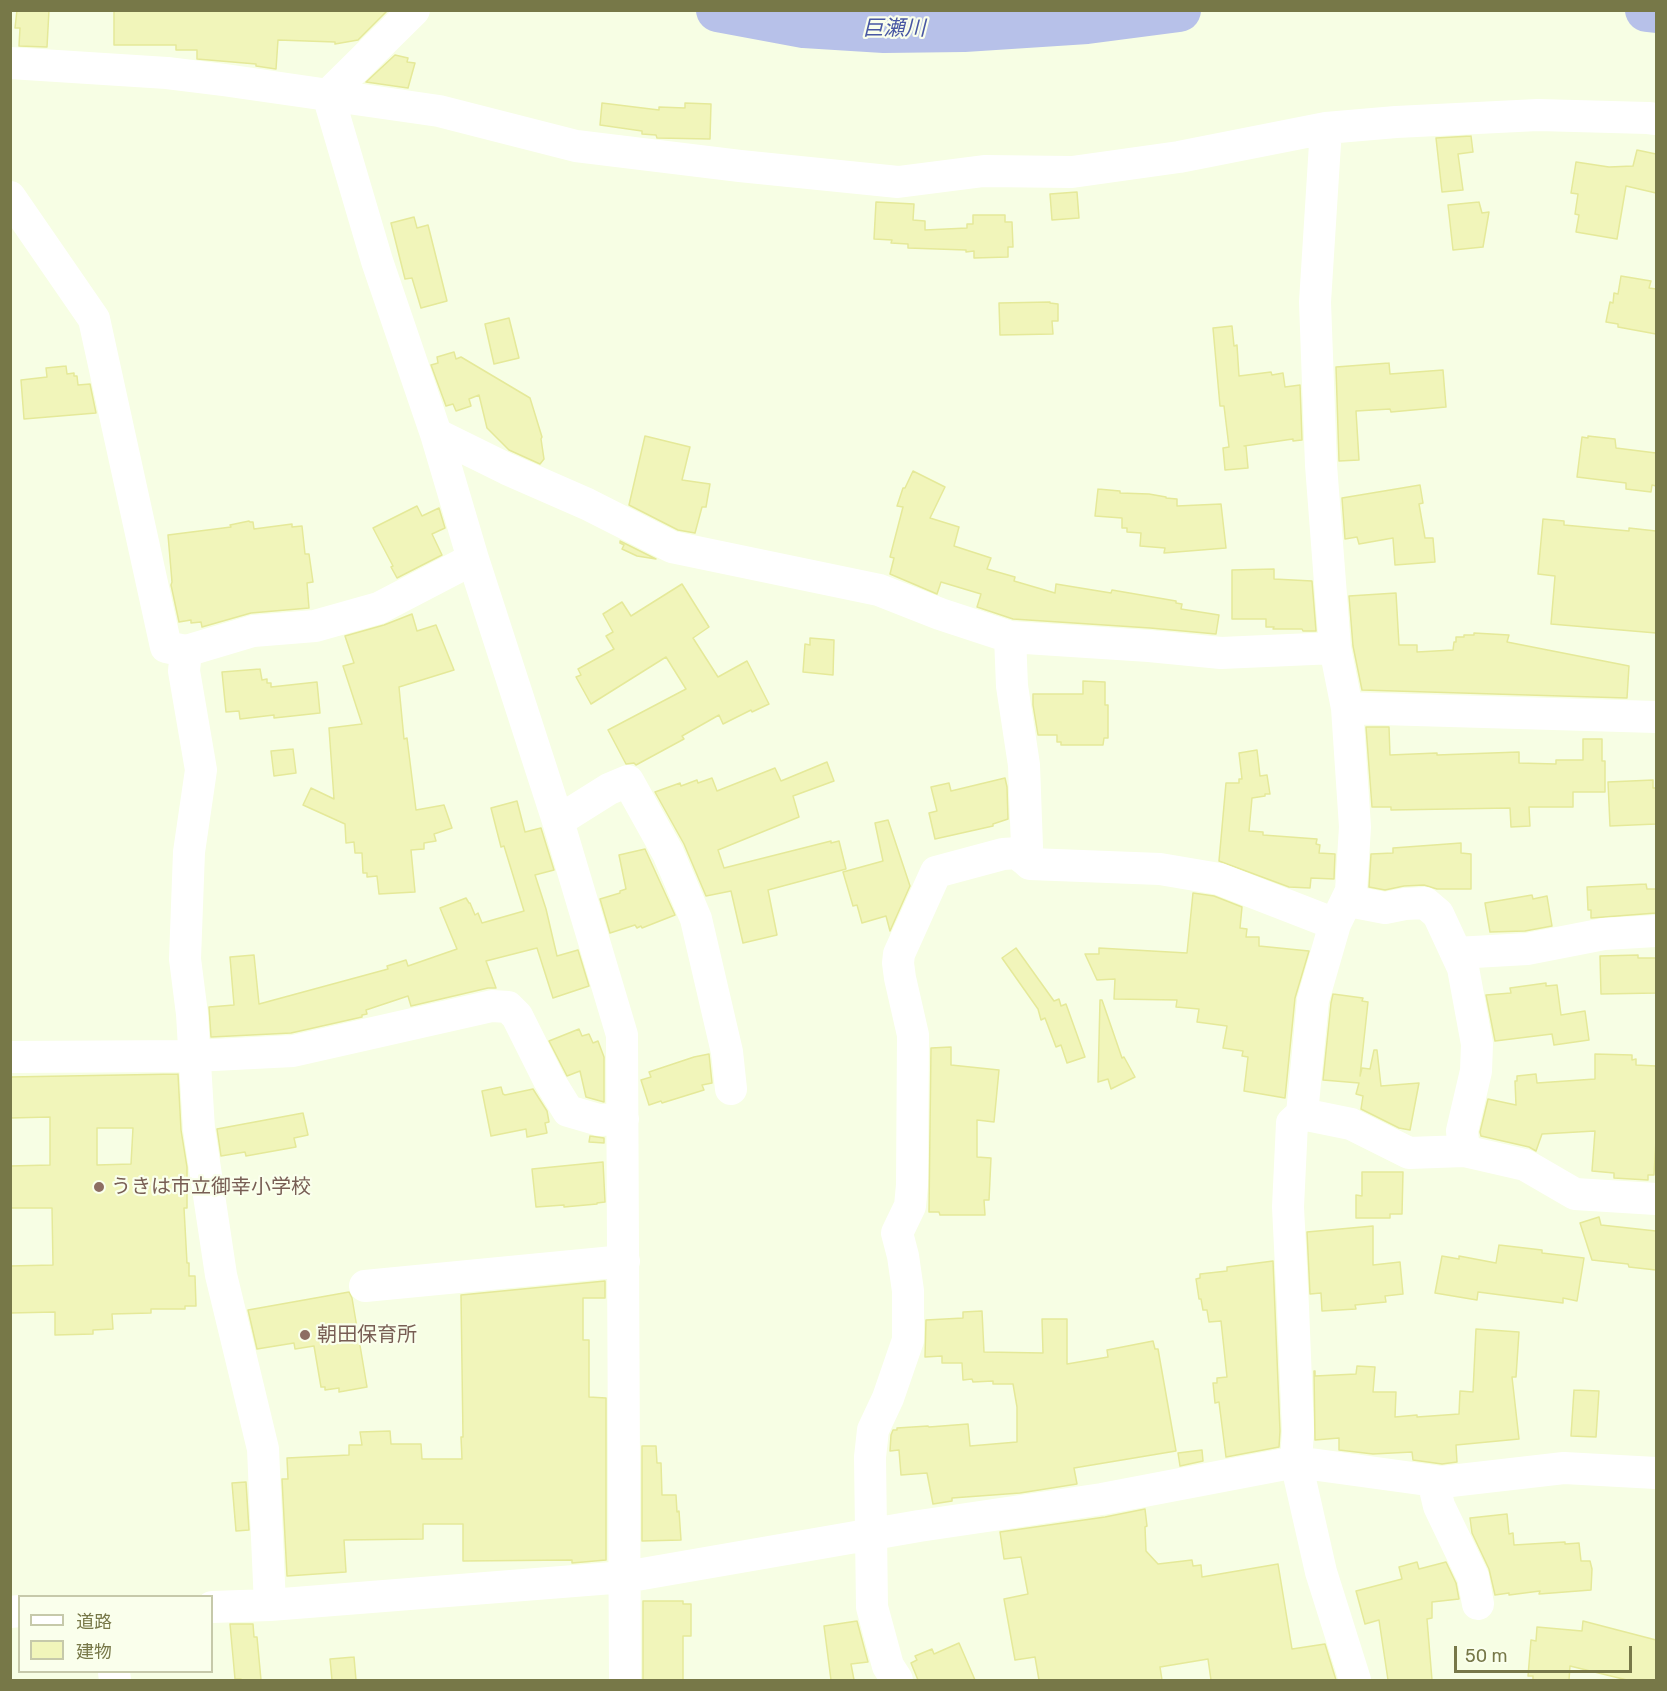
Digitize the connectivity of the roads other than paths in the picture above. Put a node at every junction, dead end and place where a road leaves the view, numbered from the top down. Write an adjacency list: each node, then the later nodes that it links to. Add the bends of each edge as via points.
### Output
1 (414, 10): 3 (street)
2 (10, 63): 3 (street, via 167,73)
3 (328, 95): 5 (street, via 439,111 576,146 898,182 984,171 1072,172 1179,157); 7 (street, via 377,261)
4 (1656, 119): 5 (street, via 1538,115)
5 (1326, 128): 10 (street, via 1314,302 1320,465)
6 (10, 197): 11 (street, via 93,319 166,647)
7 (436, 434): 8 (street); 9 (street, via 672,547 879,590)
8 (472, 559): 11 (street, via 379,608 315,626 253,631); 14 (street)
9 (1010, 637): 10 (street, via 1221,653); 15 (street, via 1012,686 1024,765 1027,847)
10 (1335, 648): 12 (street)
11 (186, 651): 19 (street, via 184,670 201,770 189,852 185,959)
12 (1347, 708): 13 (street); 16 (street, via 1355,827 1351,891)
13 (1656, 717)
14 (558, 821): 21 (street, via 628,781 668,853 696,919 727,1052); 23 (street, via 622,1035)
15 (1023, 858): 16 (street, via 1030,864 1160,869 1219,879); 31 (street, via 1003,854 936,872 898,954 913,1035 912,1185 910,1206 897,1233 908,1291 908,1340 873,1430)
16 (1342, 911): 18 (street, via 1359,903 1385,908 1425,903 1438,914); 22 (street, via 1313,1000)
17 (1656, 931): 18 (street, via 1604,933 1527,949)
18 (1456, 953): 24 (street, via 1463,968 1477,1044 1476,1071 1462,1131)
19 (194, 1056): 20 (street); 23 (street, via 293,1051 492,1006 508,1007 517,1016 568,1111 599,1120); 34 (street, via 199,1129 221,1275 263,1449)
20 (10, 1057)
21 (731, 1089)
22 (1302, 1114): 24 (street, via 1351,1124 1409,1153); 28 (street, via 1292,1123 1288,1207)
23 (623, 1119): 26 (street)
24 (1464, 1151): 25 (street, via 1525,1165 1575,1194)
25 (1656, 1199)
26 (624, 1261): 27 (street); 32 (street)
27 (365, 1286)
28 (1296, 1462): 30 (street); 31 (street, via 1102,1499); 38 (street, via 1321,1572)
29 (1656, 1473): 30 (street, via 1564,1468)
30 (1433, 1481): 33 (street, via 1439,1506 1473,1578)
31 (871, 1535): 32 (street); 37 (street, via 872,1607 888,1666)
32 (625, 1577): 34 (street); 36 (street)
33 (1478, 1604)
34 (270, 1605): 35 (street)
35 (213, 1607)
36 (625, 1680)
37 (897, 1680)
38 (1355, 1680)

